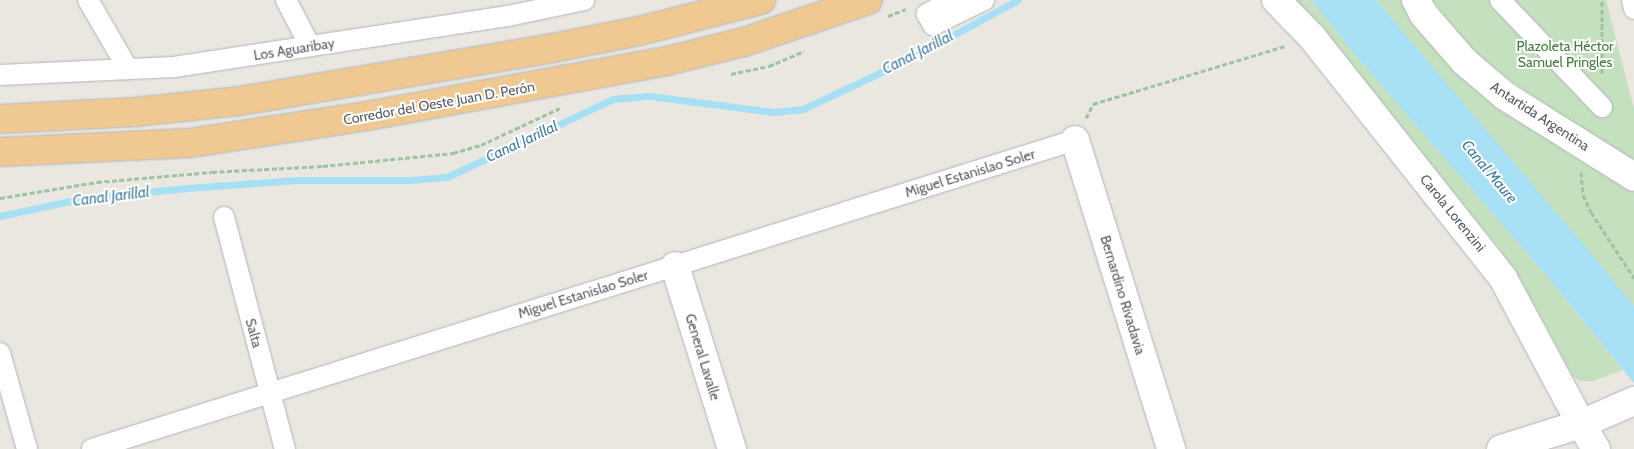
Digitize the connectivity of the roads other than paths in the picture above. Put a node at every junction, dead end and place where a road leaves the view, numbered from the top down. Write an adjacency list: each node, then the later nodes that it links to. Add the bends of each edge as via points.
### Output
1 (88, 0): 15 (street)
2 (286, 0): 14 (street)
3 (584, 0): 12 (street, Los Aguaribay)
4 (761, 0): 18 (highway, via 639,31 553,48 240,101 135,112)
5 (868, 0): 20 (highway, Corredor del Oeste Juan D. Perón, via 744,42 667,61 255,134 190,143)
6 (953, 0): 7 (street, via 928,14 934,25)
7 (984, 0)
8 (1276, 0): 29 (main road, Carola Lorenzini, via 1312,37 1503,278)
9 (1416, 0): 23 (main road, Antartida Argentina, via 1424,15 1464,61 1505,96)
10 (1500, 0): 17 (street)
11 (1632, 0): 13 (street)
12 (503, 8): 14 (street, Los Aguaribay)
13 (1634, 9)
14 (310, 46): 15 (street, Los Aguaribay, via 174,67)
15 (128, 69): 16 (street, Los Aguaribay)
16 (0, 74)
17 (1602, 107)
18 (0, 119)
19 (1075, 140): 25 (street, Miguel Estanislao Soler); 34 (main road, Bernardino Rivadavia)
20 (109, 148): 21 (highway, Corredor del Oeste Juan D. Perón); 22 (highway)
21 (0, 152)
22 (0, 164)
23 (1634, 177)
24 (224, 217): 27 (street, Salta)
25 (675, 266): 27 (street, Miguel Estanislao Soler); 33 (main road, General Lavalle)
26 (0, 353): 30 (street)
27 (270, 392): 31 (street, Miguel Estanislao Soler); 32 (street, Salta)
28 (1634, 401): 29 (main road)
29 (1581, 424): 35 (main road); 36 (main road, Carola Lorenzini)
30 (26, 449)
31 (92, 449)
32 (285, 449)
33 (732, 449)
34 (1171, 449)
35 (1501, 449)
36 (1596, 449)

